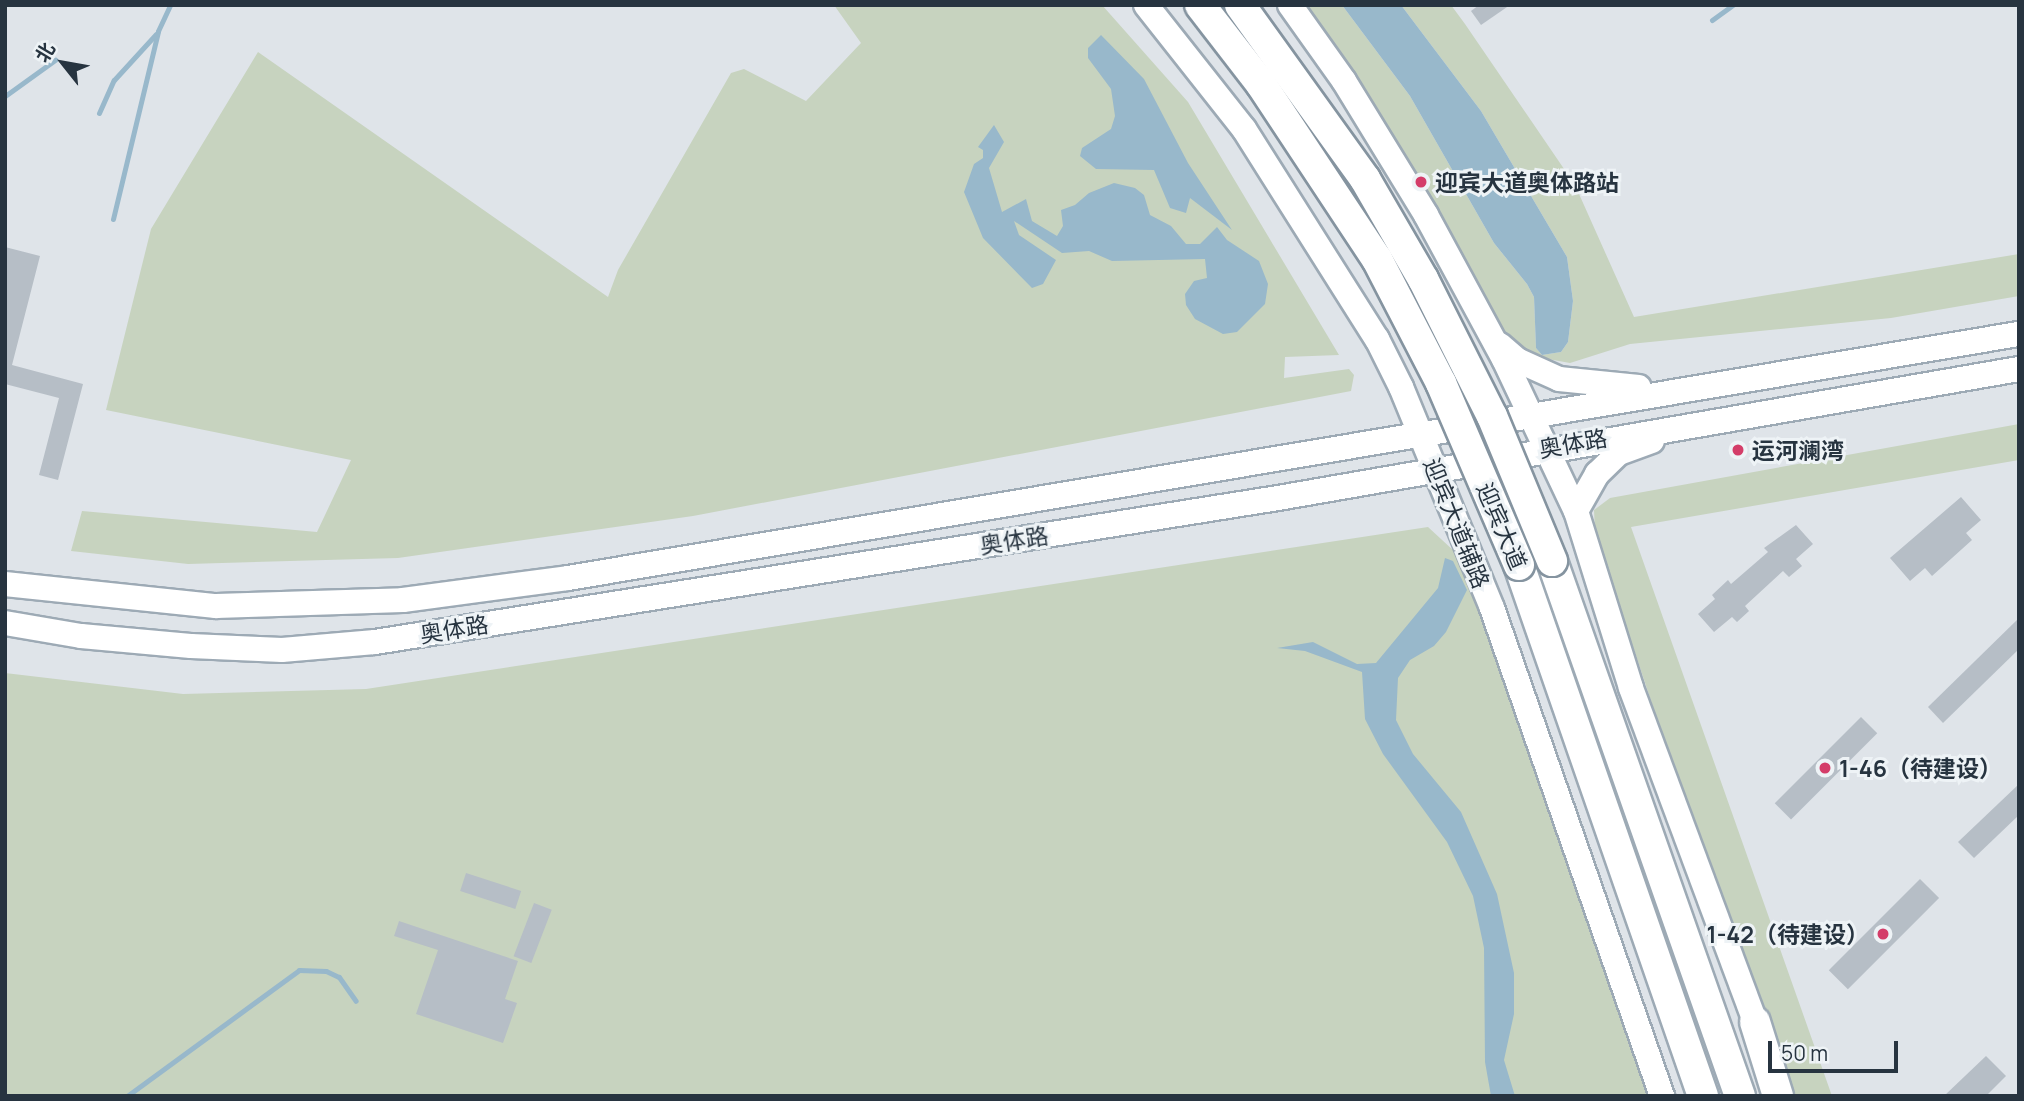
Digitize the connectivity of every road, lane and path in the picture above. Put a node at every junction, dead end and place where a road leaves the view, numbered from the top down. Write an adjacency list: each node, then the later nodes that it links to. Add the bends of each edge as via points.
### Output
1 (1146, 5): 11 (main road, 迎宾大道辅路, via 1244,129 1377,339)
2 (1200, 5): 19 (highway, 迎宾大道, bridge, via 1261,84 1377,259 1441,383 1519,565)
3 (1240, 5): 20 (highway, 迎宾大道, bridge, via 1364,179 1423,279 1492,416 1552,561)
4 (1290, 5): 6 (main road, via 1344,81)
5 (2019, 334): 8 (main road, 奥体路)
6 (1494, 339): 8 (main road, via 1517,360 1559,379 1607,386); 9 (main road)
7 (2019, 369): 10 (main road, 奥体路)
8 (1706, 387): 9 (main road, 奥体路)
9 (1531, 417): 11 (main road, 奥体路); 12 (main road)
10 (1713, 419): 12 (main road, 奥体路); 14 (main road, via 1619,453 1597,474)
11 (1421, 435): 13 (main road, 迎宾大道辅路); 15 (main road, 奥体路, via 568,578 403,600 216,606 100,598)
12 (1546, 448): 13 (main road, 奥体路); 14 (main road)
13 (1434, 467): 16 (main road, 奥体路, via 1269,499 375,642 282,650 191,646 81,636); 18 (main road, 迎宾大道辅路, via 1492,608)
14 (1576, 511): 17 (main road, via 1631,688)
15 (5, 584)
16 (5, 623)
17 (1755, 1022): 21 (highway); 22 (main road)
18 (1662, 1096)
19 (1703, 1096)
20 (1740, 1096)
21 (1778, 1096)
22 (1785, 1096)

